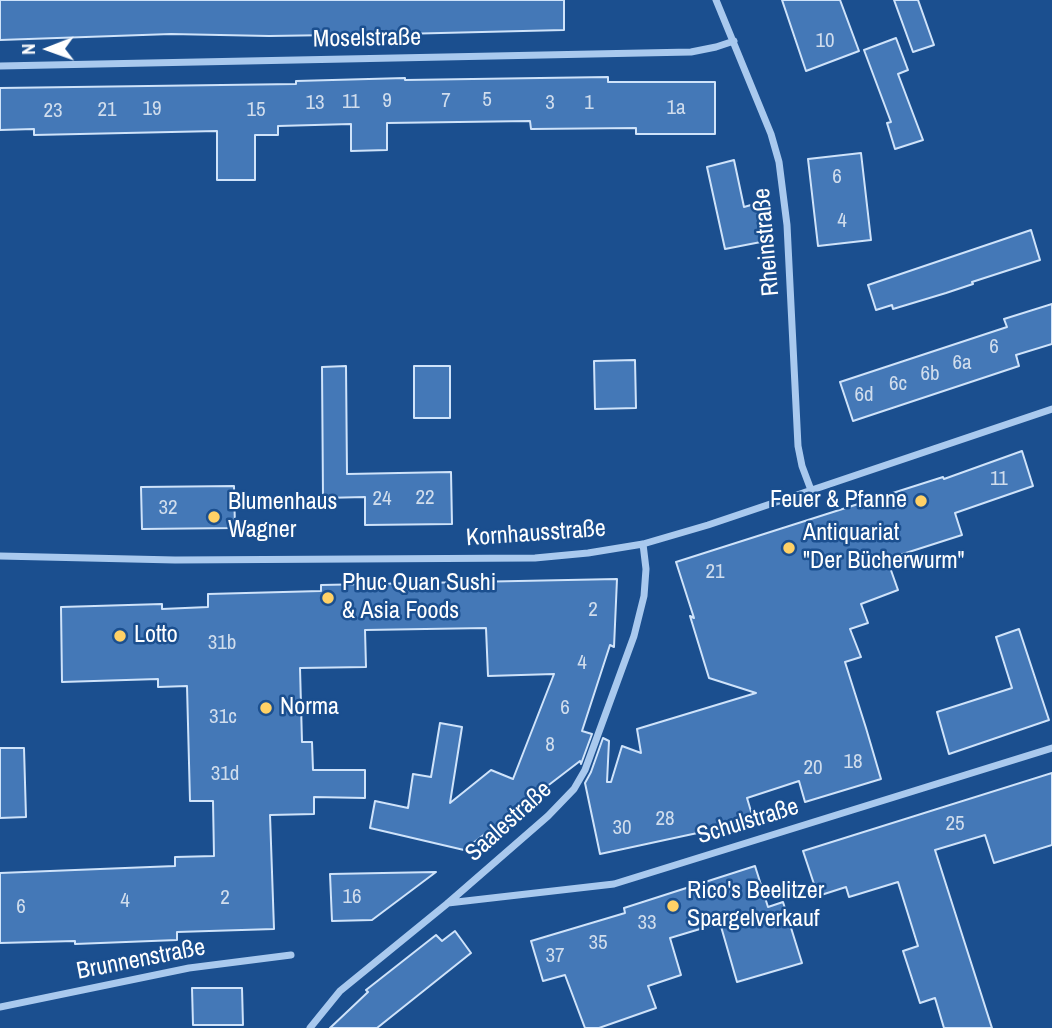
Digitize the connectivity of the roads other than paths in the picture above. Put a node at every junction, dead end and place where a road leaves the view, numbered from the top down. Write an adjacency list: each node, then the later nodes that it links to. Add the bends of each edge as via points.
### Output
1 (716, 0): 2 (street, Rheinstraße)
2 (734, 41): 3 (street, Moselstraße, via 691,52); 5 (street, Rheinstraße, via 779,162 788,225 798,446)
3 (0, 66)
4 (1052, 409): 5 (street, Kornhausstraße)
5 (811, 490): 6 (street, Kornhausstraße)
6 (643, 544): 7 (street, Kornhausstraße, via 534,558); 9 (street, Saalestraße, via 645,596 585,770 562,803)
7 (0, 556)
8 (1052, 748): 9 (street, Schulstraße, via 614,884)
9 (448, 903): 12 (street, Saalestraße, via 340,991)
10 (291, 955): 11 (street, Brunnenstraße, via 189,968)
11 (0, 1007)
12 (310, 1028)

